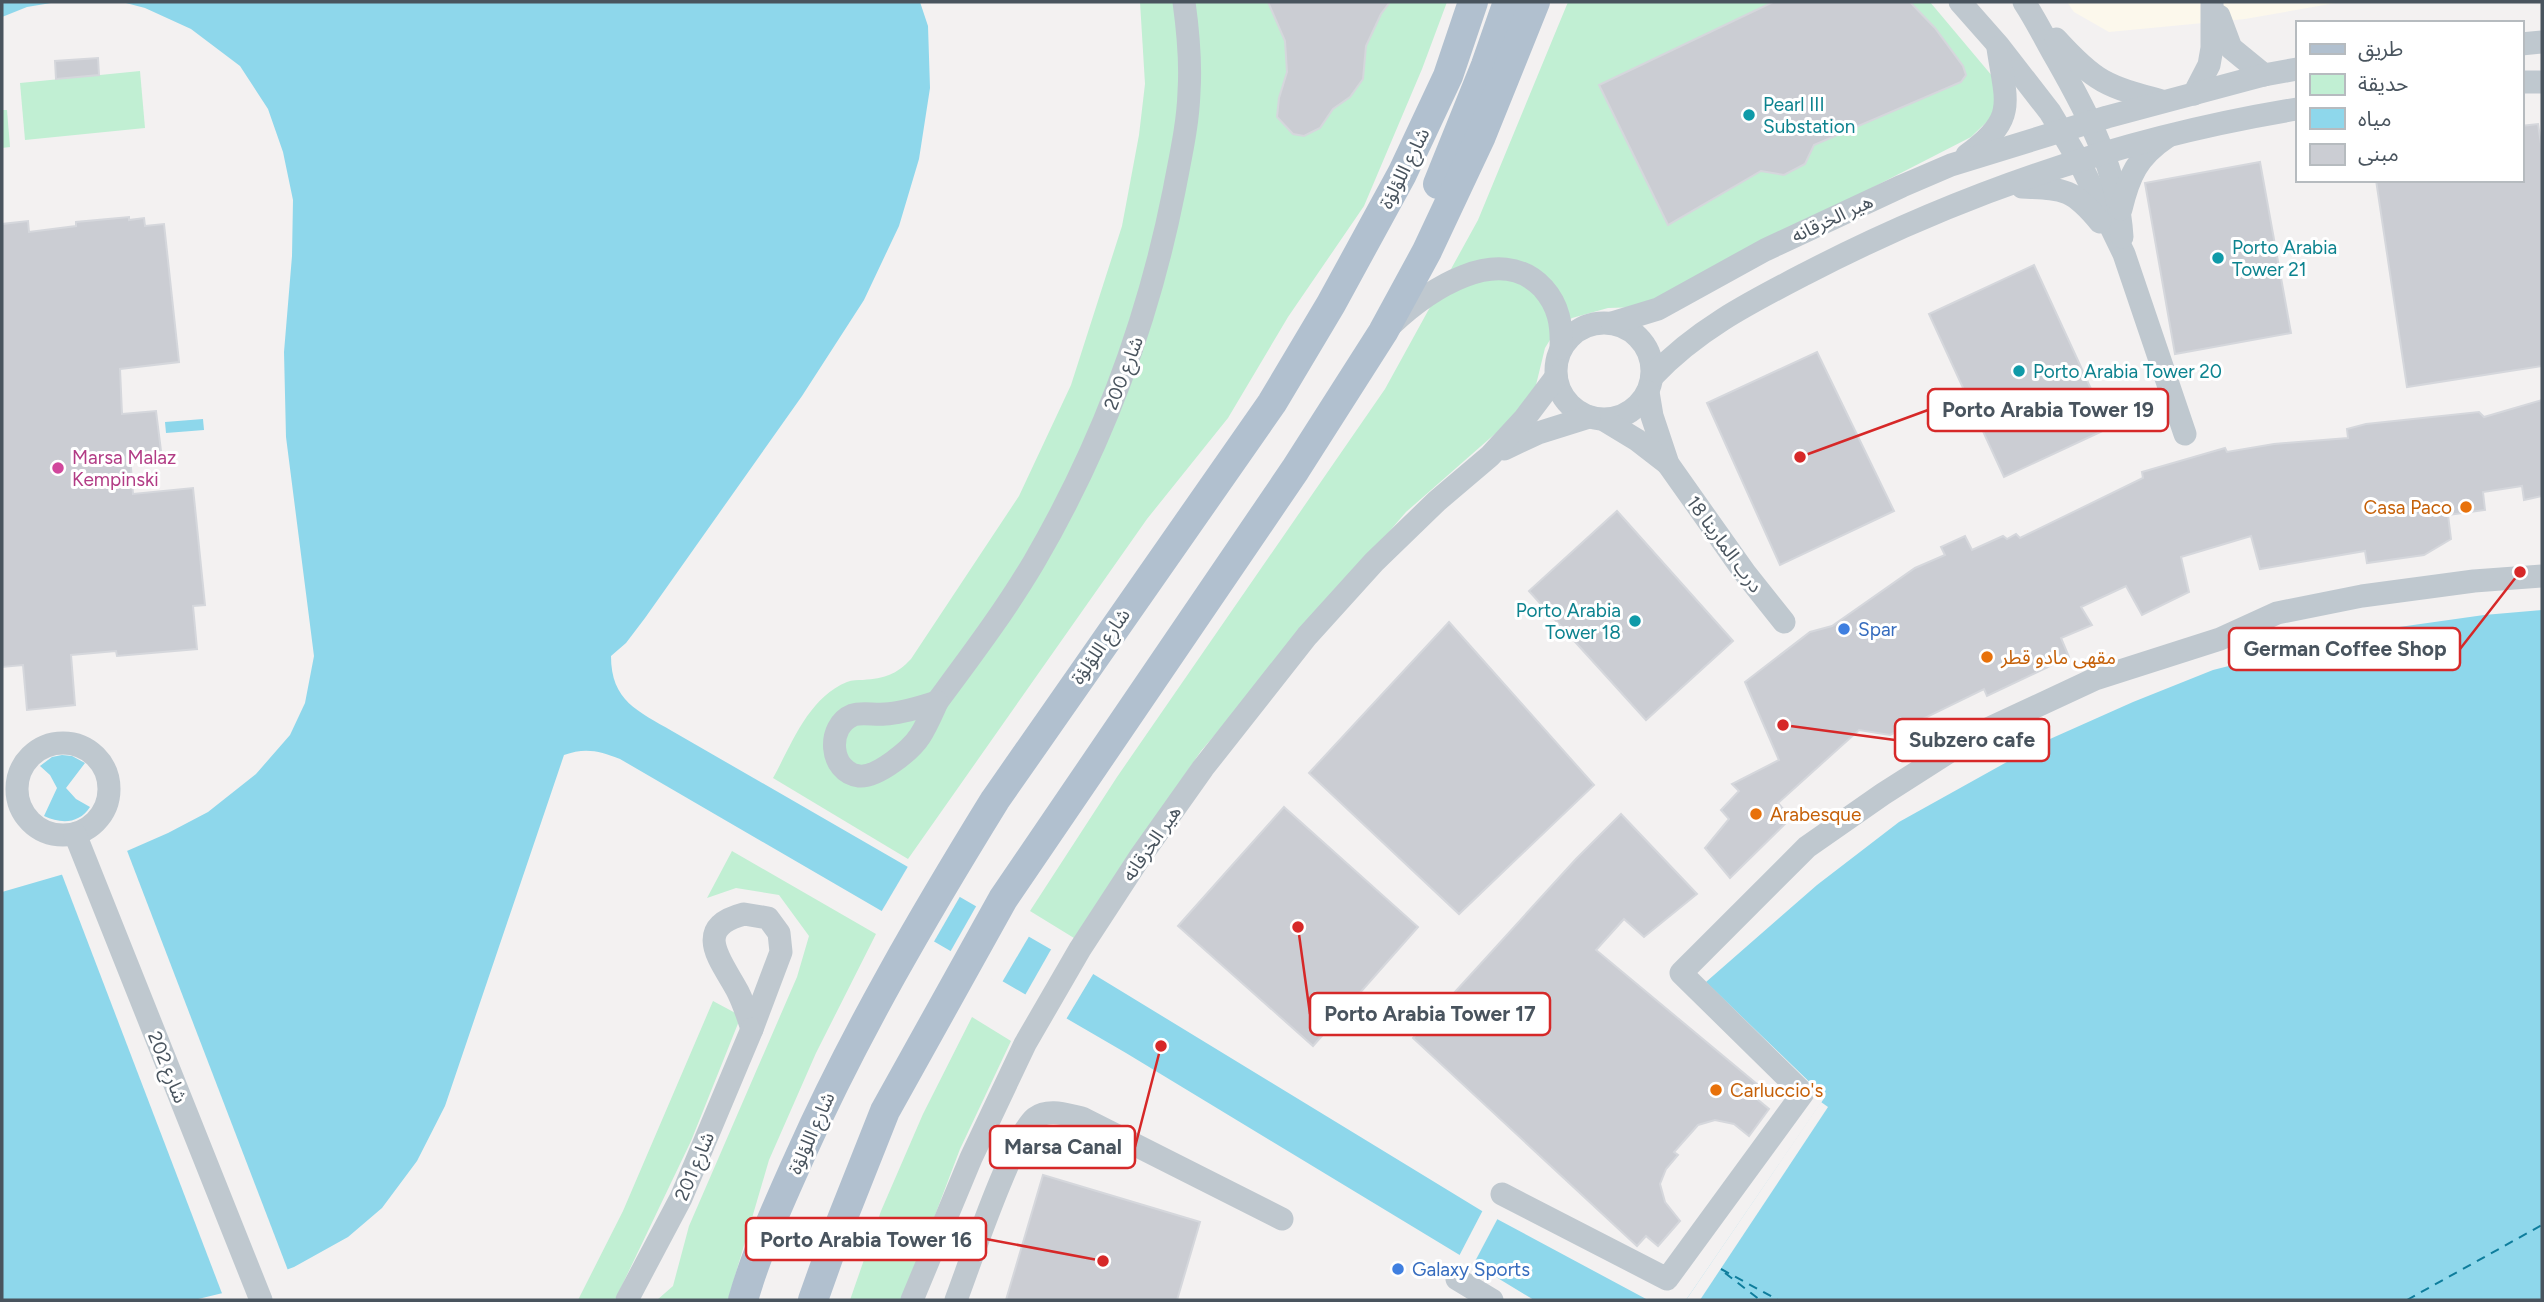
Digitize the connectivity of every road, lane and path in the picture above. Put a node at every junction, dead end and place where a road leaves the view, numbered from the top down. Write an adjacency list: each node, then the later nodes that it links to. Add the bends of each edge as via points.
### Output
1 (1184, 2): 39 (street, شارع 200, via 1190,91 1183,145 1143,318 1108,413 1067,503 1001,615)
2 (1473, 2): 47 (main road, شارع اللؤلؤة, via 1448,76 1408,162 1331,304 1272,402 995,800 899,964 832,1086 776,1211)
3 (1508, 2): 27 (main road, via 1415,243)
4 (1535, 2): 27 (main road, via 1481,136)
5 (1960, 2): 9 (street)
6 (2214, 2): 12 (street, via 2231,48); 15 (street, via 2209,65)
7 (2025, 3): 16 (street, via 2099,80); 18 (street)
8 (2542, 42): 10 (street)
9 (1998, 44): 19 (street); 23 (street, via 2006,106 2003,118 1981,145)
10 (2523, 44)
11 (2296, 69): 12 (street, هير الخرقانه)
12 (2264, 75): 15 (street, هير الخرقانه)
13 (2523, 82): 14 (street)
14 (2542, 82)
15 (2194, 94): 16 (street, هير الخرقانه)
16 (2165, 102): 18 (street, هير الخرقانه)
17 (2296, 109): 20 (street, هير الخرقانه)
18 (2090, 122): 19 (street, هير الخرقانه); 21 (street)
19 (2061, 130): 22 (street); 23 (street, هير الخرقانه)
20 (2170, 135): 21 (street, هير الخرقانه); 25 (street, via 2133,171)
21 (2104, 153): 22 (street, هير الخرقانه); 25 (street)
22 (2079, 161): 24 (street, هير الخرقانه); 26 (street)
23 (1951, 165): 28 (street, هير الخرقانه, via 1765,250 1658,309)
24 (2008, 186): 26 (street, via 2070,192 2081,199); 32 (street, هير الخرقانه, via 1848,251 1755,299 1675,352)
25 (2120, 212): 26 (street)
26 (2124, 254): 34 (street)
27 (1404, 291): 29 (main road)
28 (1612, 323): 30 (street, via 1582,328); 32 (street, via 1643,342 1651,359)
29 (1383, 332): 30 (street, via 1440,289 1484,270 1505,268 1529,276 1549,295 1560,320); 48 (main road, via 1295,470 1003,899 885,1111)
30 (1561, 348): 31 (street)
31 (1556, 377): 33 (street, via 1567,402); 35 (street, هير الخرقانه)
32 (1650, 384): 33 (street, via 1630,412 1618,418); 36 (street, درب المارينا 18, via 1657,435)
33 (1597, 418): 35 (street, هير الخرقانه, via 1538,433); 36 (street, درب المارينا 18)
34 (2185, 434)
35 (1490, 456): 49 (street, هير الخرقانه, via 1374,562 1307,636 1139,857 1025,1044)
36 (1668, 464): 38 (street, درب المارينا 18)
37 (2542, 576): 42 (street, via 2387,593 2277,613 2220,639 2095,679 1977,734 1807,847 1681,973 1803,1093 1667,1279)
38 (1784, 622)
39 (937, 702)
40 (75, 834): 40 (street, via 96,822 103,812 107,775 102,763 81,746 55,743 31,754 23,765 18,803 43,832); 45 (street, شارع 202)
41 (752, 1029): 46 (street, شارع 201, via 681,1198)
42 (1502, 1194)
43 (1282, 1219): 50 (street, via 1082,1118 1048,1112 1035,1119 1018,1142)
44 (1457, 1279): 51 (street)
45 (261, 1300)
46 (627, 1300)
47 (743, 1300)
48 (813, 1300)
49 (912, 1300)
50 (956, 1300)
51 (1492, 1300)

